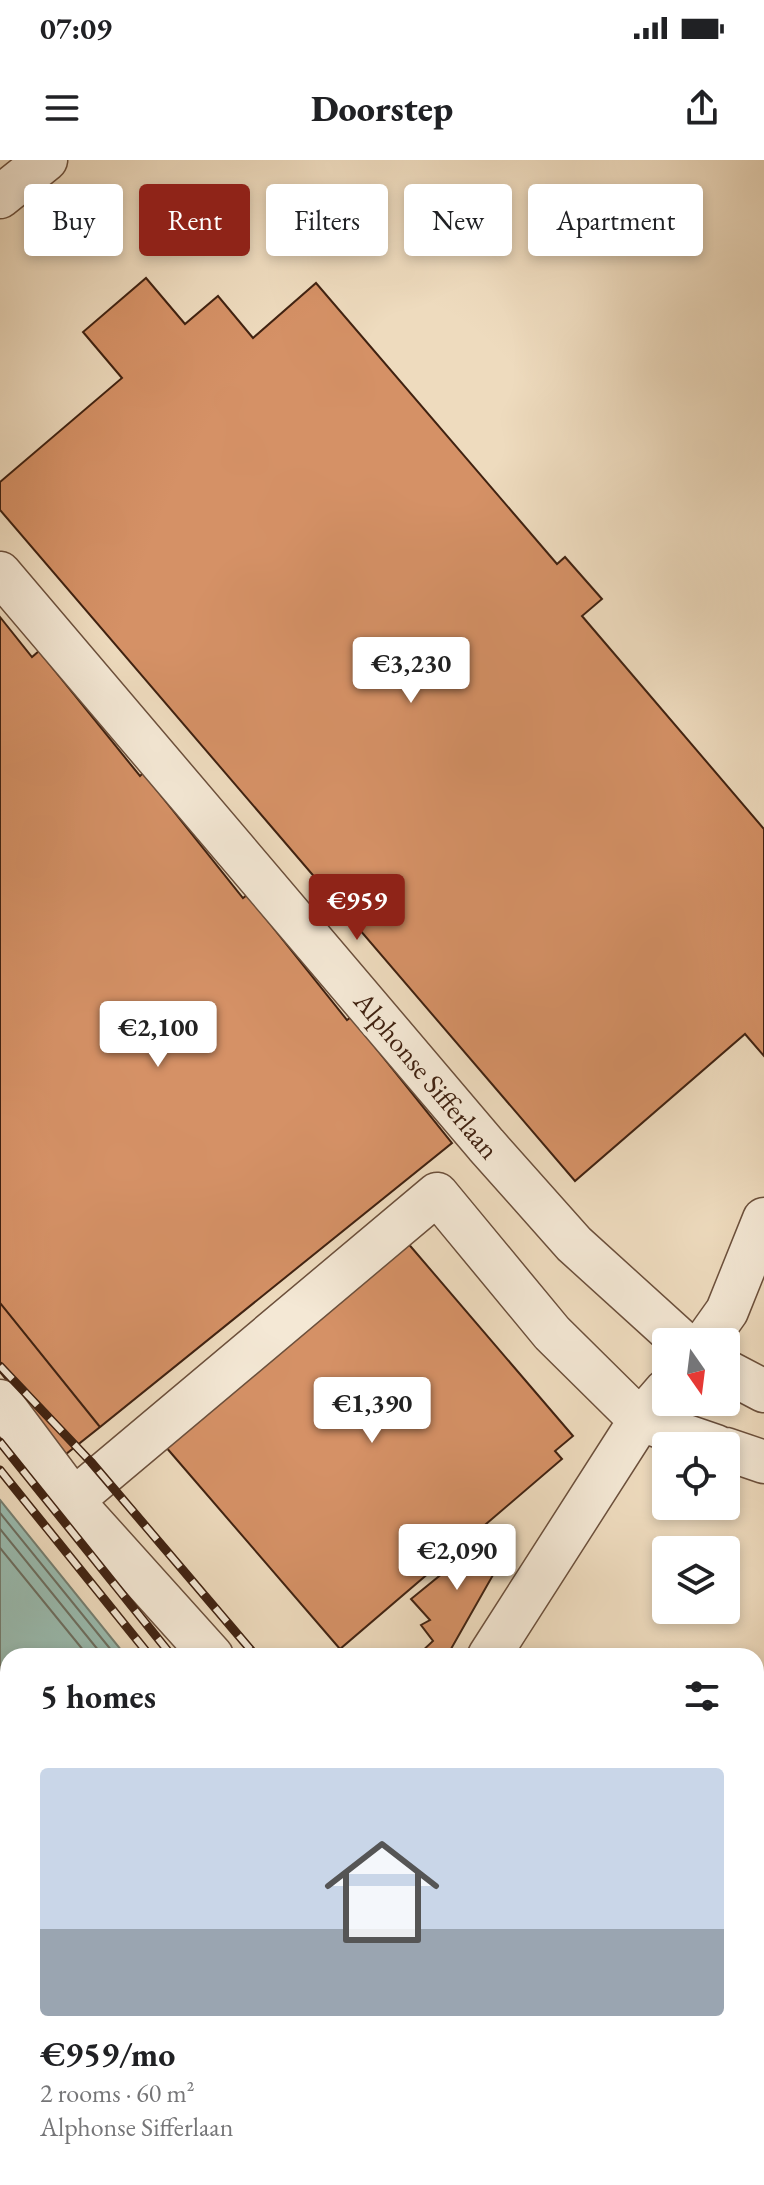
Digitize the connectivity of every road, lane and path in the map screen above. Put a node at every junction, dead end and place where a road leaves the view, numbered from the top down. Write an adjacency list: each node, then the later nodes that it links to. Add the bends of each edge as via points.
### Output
1 (46, 160): 2 (street)
2 (0, 197)
3 (0, 573): 5 (street, Alphonse Sifferlaan, via 486,1145 574,1244)
4 (764, 1219): 6 (street, via 727,1311)
5 (667, 1328)
6 (715, 1328)
7 (740, 1378): 8 (street)
8 (764, 1391)
9 (0, 1401): 16 (street)
10 (652, 1404): 16 (street, via 552,1333 437,1194)
11 (652, 1407): 18 (street)
12 (670, 1416): 13 (street)
13 (694, 1432)
14 (740, 1454): 15 (street)
15 (764, 1462)
16 (74, 1499): 17 (street)
17 (205, 1648)
18 (494, 1648)

